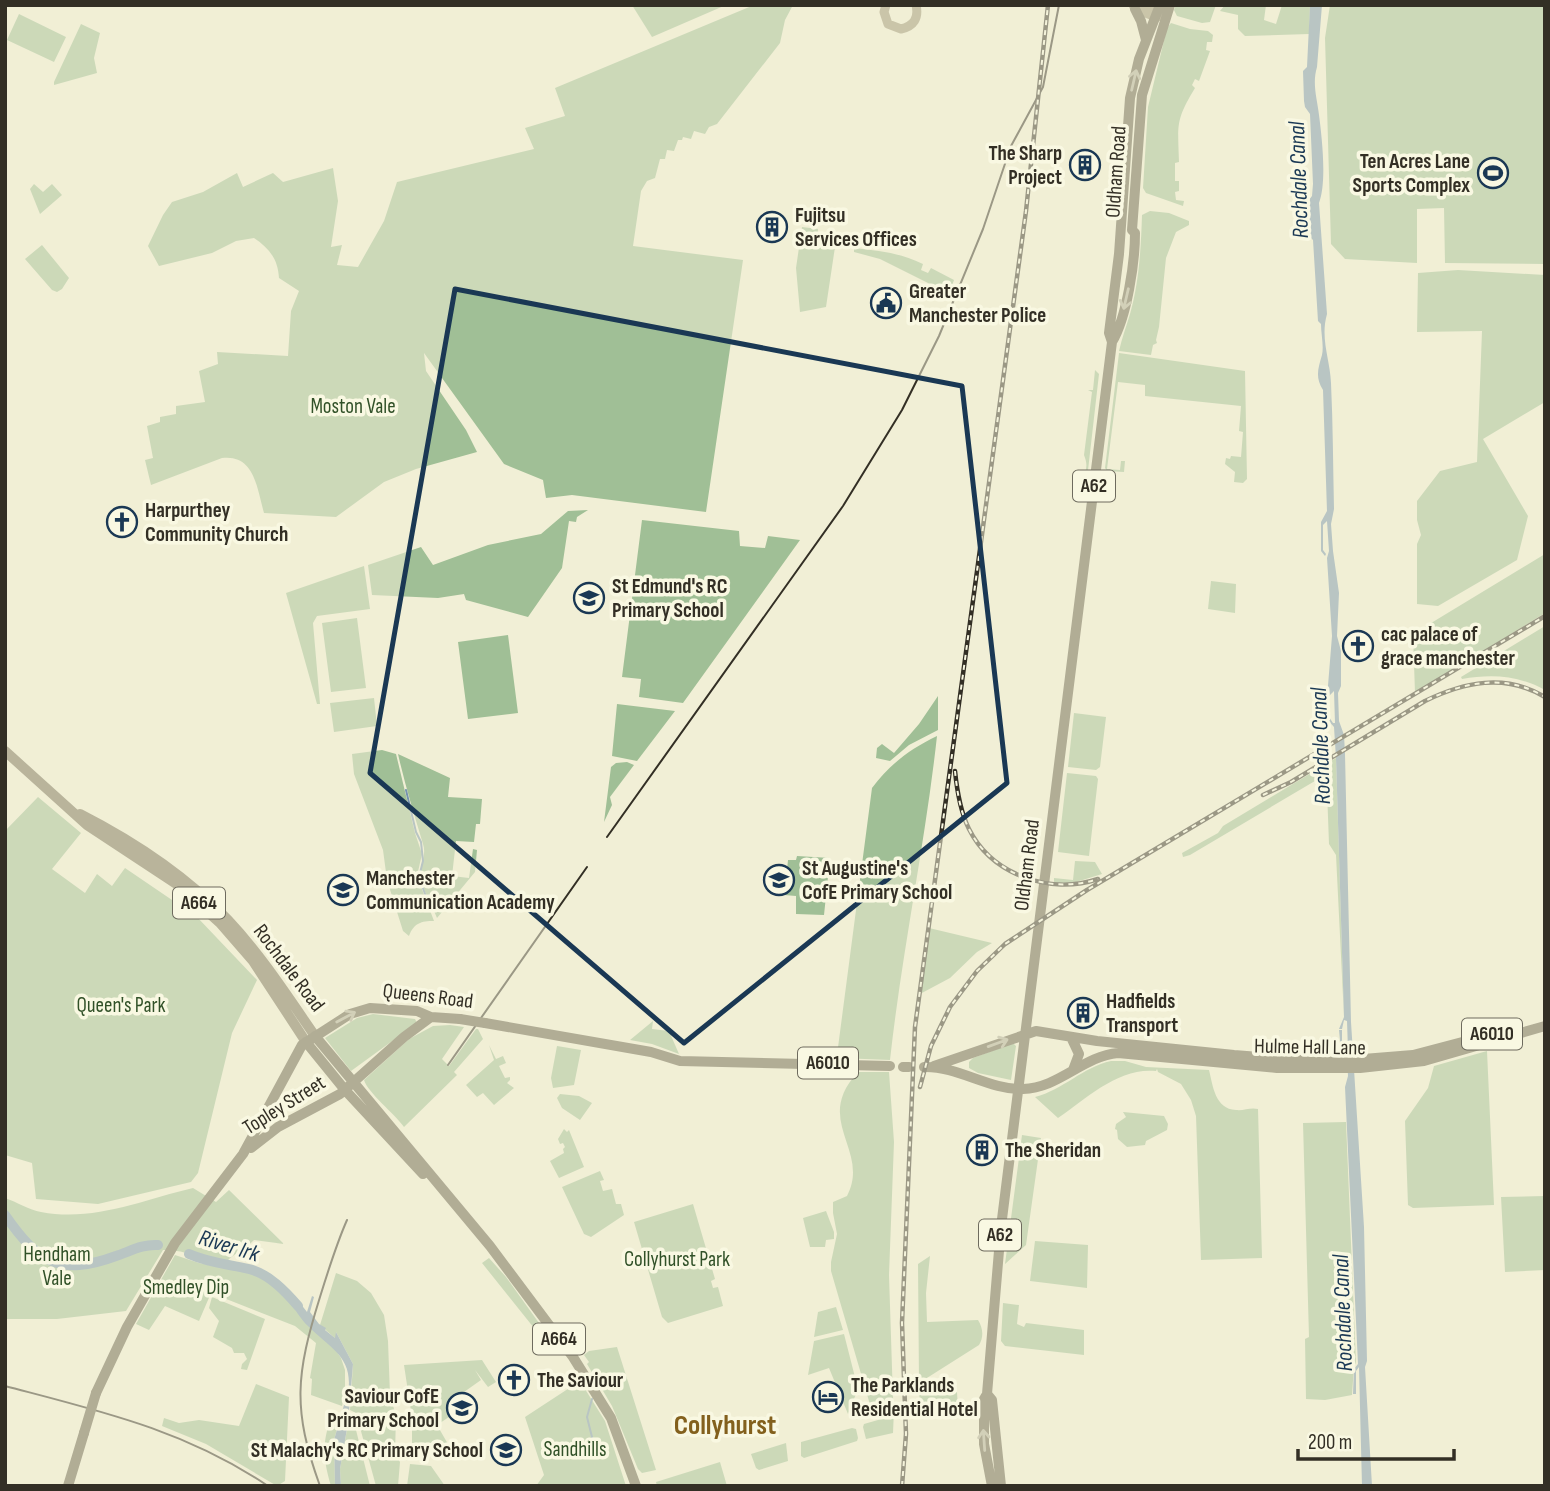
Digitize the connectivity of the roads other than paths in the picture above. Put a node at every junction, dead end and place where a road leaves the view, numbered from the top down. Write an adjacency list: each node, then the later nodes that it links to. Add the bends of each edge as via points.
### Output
1 (886, 5): 3 (main road, via 885,18 901,29 912,24)
2 (1138, 7): 4 (main road); 5 (highway)
3 (918, 8)
4 (1162, 11): 5 (highway, Oldham Road / A62); 6 (highway, Oldham Road / A62, via 1142,95)
5 (1146, 40): 6 (highway, Oldham Road / A62, one-way to 5, via 1130,98)
6 (1128, 197): 7 (highway, Oldham Road / A62); 7 (highway, Oldham Road / A62, via 1132,229)
7 (1124, 257): 8 (highway, Oldham Road / A62, one-way to 8, via 1119,326); 8 (highway, Oldham Road / A62, via 1109,333)
8 (1112, 342): 13 (highway, Oldham Road / A62)
9 (5, 751): 15 (main road, Rochdale Road / A664, via 67,808 147,854 206,898 248,943)
10 (431, 1017): 15 (highway, Queens Road / A6010, one-way to 10, via 350,1014 370,1008 417,1011); 19 (highway, Queens Road / A6010, bridge, via 651,1052 680,1061); 22 (highway, Topley Street)
11 (1545, 1020): 17 (highway, Hulme Hall Lane / A6010, via 1424,1053)
12 (1545, 1026): 17 (highway, Hulme Hall Lane / A6010, via 1424,1061)
13 (1026, 1032): 14 (highway, Hulme Hall Lane / A6010); 16 (highway, A6010, one-way to 13); 23 (highway, Oldham Road / A62)
14 (1071, 1037): 18 (highway, Hulme Hall Lane / A6010); 20 (highway, via 1079,1054)
15 (312, 1041): 22 (highway, Rochdale Road / A664); 22 (highway, Rochdale Road / A664, via 336,1079); 26 (highway, via 286,1075)
16 (971, 1053): 21 (highway, via 964,1064); 21 (highway, A6010, via 929,1066)
17 (1360, 1064): 18 (highway, Hulme Hall Lane / A6010)
18 (1340, 1065): 20 (highway, Hulme Hall Lane / A6010, via 1287,1069 1118,1053 1098,1056)
19 (890, 1066)
20 (1073, 1069): 23 (highway, Hulme Hall Lane / A6010, via 1047,1084)
21 (970, 1077): 23 (highway, A6010)
22 (349, 1084): 24 (highway, Topley Street); 25 (highway, Rochdale Road / A664); 27 (highway, Rochdale Road / A664)
23 (1018, 1089): 28 (highway, Oldham Road / A62, via 995,1277)
24 (329, 1101): 25 (highway); 26 (highway, Topley Street, via 278,1127)
25 (359, 1104): 27 (highway, Rochdale Road / A664)
26 (243, 1154): 29 (highway, bridge, via 182,1233 122,1336 96,1394)
27 (444, 1192): 30 (highway, Rochdale Road / A664, via 490,1246 586,1377 611,1418)
28 (987, 1394): 31 (highway, Oldham Road / A62, one-way to 28, via 984,1435); 32 (highway, Oldham Road / A62, via 992,1400)
29 (68, 1486)
30 (636, 1486)
31 (992, 1486)
32 (1002, 1486)

